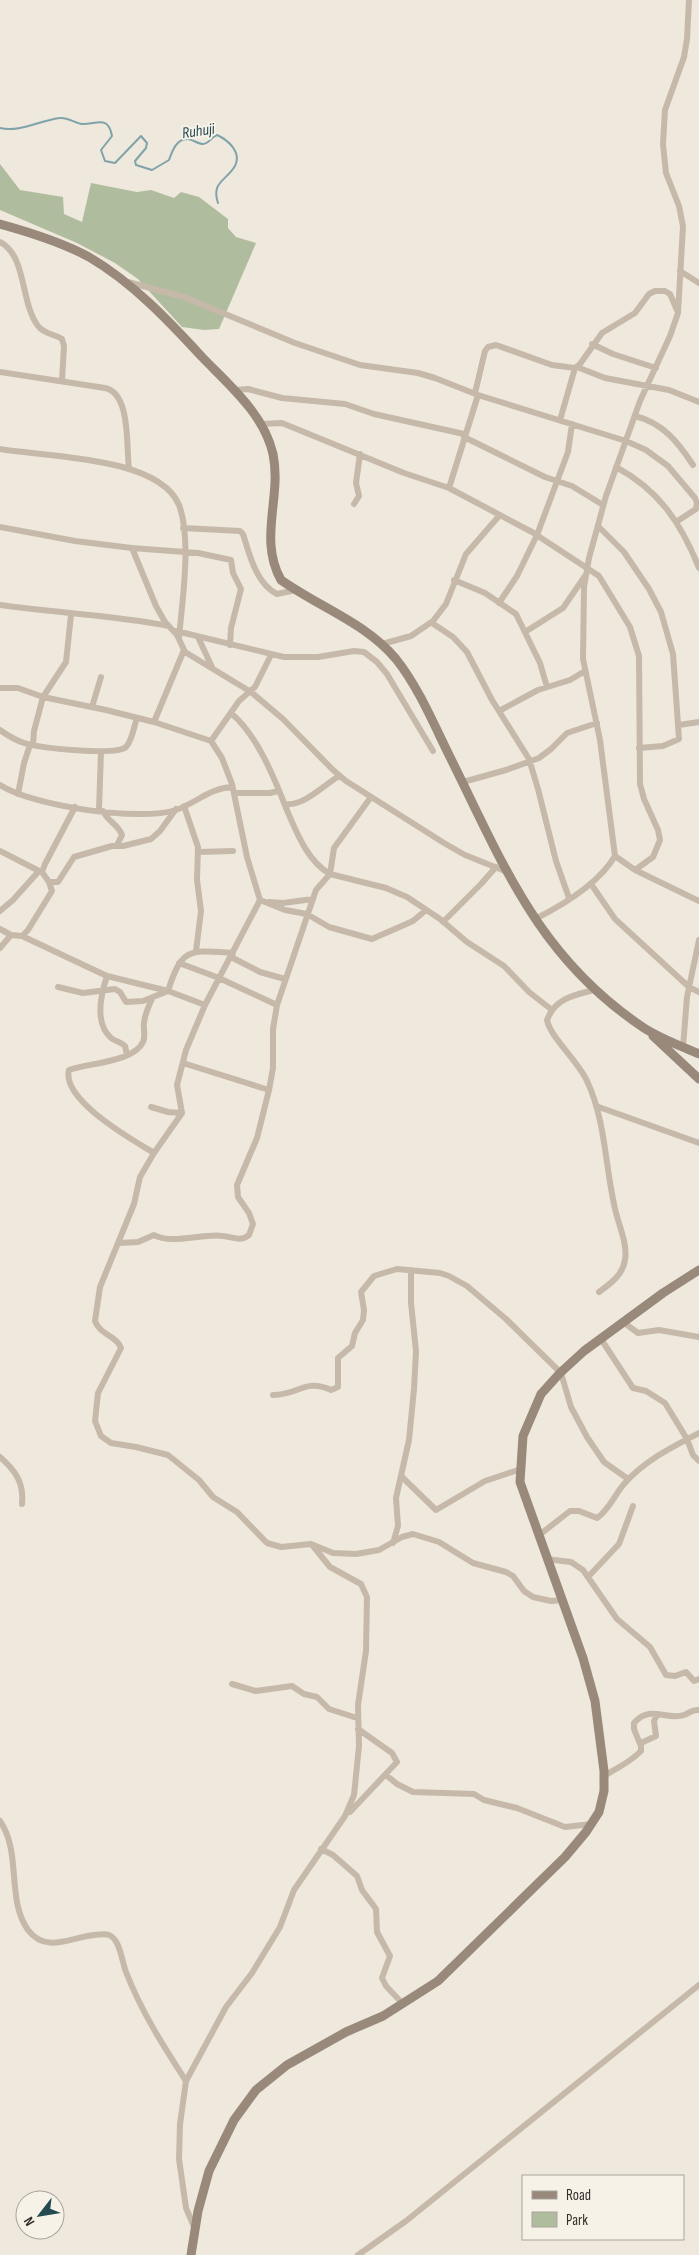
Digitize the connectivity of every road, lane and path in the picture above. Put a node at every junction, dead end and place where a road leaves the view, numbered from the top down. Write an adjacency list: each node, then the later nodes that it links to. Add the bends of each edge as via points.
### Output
1 (688, 0): 4 (street, via 684,57 665,110 663,144 666,173 683,226)
2 (0, 224): 5 (main road, via 87,256)
3 (0, 242): 12 (street, via 8,248 19,267 26,303 38,327 62,339)
4 (680, 271): 6 (street); 7 (street)
5 (124, 281): 14 (main road, via 153,306); 15 (street, via 184,297 295,343 360,365 418,373)
6 (699, 283)
7 (678, 313): 8 (street, via 670,294 655,291 644,298 635,313 607,329); 10 (street)
8 (592, 344): 9 (street); 10 (street)
9 (576, 368): 13 (street, via 605,378); 15 (street, via 552,365 492,346 485,351); 18 (street)
10 (656, 368): 13 (street)
11 (0, 372): 12 (street)
12 (62, 380): 27 (street, via 109,389 117,394 126,424)
13 (648, 385): 16 (street); 17 (street)
14 (234, 390): 19 (main road); 21 (street, via 345,404)
15 (477, 394): 18 (street); 21 (street)
16 (699, 402)
17 (635, 416): 22 (street); 25 (street, via 665,430)
18 (560, 420): 20 (street)
19 (261, 424): 24 (street, via 282,423); 44 (main road, via 273,455 275,476 269,537 272,556 281,580)
20 (572, 424): 22 (street); 28 (street, via 569,447)
21 (464, 436): 28 (street); 29 (street)
22 (626, 441): 26 (street); 33 (street, via 668,466 695,498 696,509)
23 (0, 449): 27 (street, via 80,458)
24 (360, 454): 29 (street); 30 (street, via 356,483 359,496)
25 (694, 465)
26 (616, 467): 31 (street); 33 (street, via 652,491)
27 (129, 468): 36 (street, via 168,489 178,504)
28 (556, 481): 31 (street, via 572,486); 37 (street)
29 (449, 488): 32 (street)
30 (354, 504)
31 (604, 505): 34 (street)
32 (499, 516): 37 (street); 43 (street, via 470,549)
33 (676, 522): 41 (street)
34 (598, 526): 40 (street); 70 (street, via 624,552 661,612 673,654)
35 (0, 527): 38 (street)
36 (183, 528): 39 (street); 44 (street, via 240,531 266,586 277,594)
37 (537, 536): 40 (street); 45 (street, via 518,576)
38 (132, 548): 39 (street); 49 (street, via 156,606)
39 (185, 551): 49 (street); 53 (street, via 232,561 241,591)
40 (587, 566): 42 (street); 74 (street, via 602,581 636,640 639,656)
41 (699, 568)
42 (585, 576): 50 (street, via 563,608); 57 (street, via 582,636)
43 (454, 580): 45 (street); 48 (street, via 446,604)
44 (296, 590): 52 (main road)
45 (499, 603): 50 (street, via 516,614)
46 (0, 605): 47 (street)
47 (71, 615): 49 (street, via 129,619); 62 (street, via 66,662)
48 (432, 623): 52 (street, via 411,636); 64 (street, via 467,652)
49 (175, 632): 51 (street); 54 (street)
50 (525, 632): 59 (street)
51 (198, 637): 53 (street); 56 (street)
52 (382, 644): 79 (main road, via 412,684)
53 (230, 645): 55 (street)
54 (184, 650): 56 (street); 67 (street)
55 (270, 655): 61 (street); 76 (street, via 318,657 358,651 367,654 387,674)
56 (212, 667): 61 (street)
57 (585, 671): 59 (street); 69 (street)
58 (101, 676): 63 (street)
59 (547, 687): 64 (street)
60 (0, 688): 62 (street, via 18,688)
61 (251, 692): 65 (street, via 238,701); 78 (street, via 283,719)
62 (43, 697): 63 (street); 73 (street)
63 (92, 707): 66 (street)
64 (500, 711): 77 (street)
65 (231, 713): 72 (street); 82 (street, via 258,745)
66 (137, 718): 67 (street); 75 (street, via 125,748)
67 (154, 722): 72 (street)
68 (699, 722): 70 (street)
69 (597, 723): 77 (street, via 567,733 546,754); 94 (street)
70 (679, 724): 74 (street, via 678,740 663,746)
71 (0, 730): 73 (street, via 15,740)
72 (212, 742): 81 (street, via 222,758)
73 (32, 745): 75 (street); 83 (street, via 24,763)
74 (639, 748): 97 (street, via 641,788 660,840 653,857)
75 (101, 751): 89 (street)
76 (432, 751)
77 (530, 762): 79 (street); 102 (street)
78 (339, 776): 84 (street); 85 (street, via 304,800)
79 (463, 782): 96 (main road)
80 (0, 785): 83 (street)
81 (233, 790): 82 (street); 86 (street, via 217,790); 104 (street, via 247,857)
82 (278, 791): 85 (street)
83 (18, 794): 87 (street)
84 (371, 797): 95 (street, via 465,855); 99 (street, via 334,848)
85 (284, 804): 99 (street, via 308,850 320,867)
86 (184, 806): 88 (street); 93 (street, via 198,840)
87 (75, 807): 89 (street); 98 (street)
88 (176, 809): 89 (street, via 141,814); 90 (street, via 154,837)
89 (101, 811): 90 (street, via 120,830 122,835)
90 (117, 845): 100 (street, via 74,857 58,882)
91 (0, 850): 98 (street)
92 (233, 851): 93 (street)
93 (198, 852): 116 (street, via 201,911)
94 (615, 856): 97 (street); 101 (street)
95 (496, 866): 96 (street); 110 (street)
96 (505, 870): 109 (main road)
97 (635, 870): 105 (street)
98 (41, 872): 100 (street); 107 (street)
99 (330, 874): 103 (street, via 318,887); 106 (street, via 394,891)
100 (49, 882): 113 (street, via 51,893)
101 (591, 884): 102 (street); 123 (street, via 615,919)
102 (570, 898): 109 (street)
103 (313, 899): 104 (street, via 283,903); 108 (street)
104 (261, 901): 108 (street); 117 (street)
105 (699, 901)
106 (426, 910): 108 (street, via 413,921 374,939 329,927); 110 (street)
107 (0, 911)
108 (307, 914): 121 (street)
109 (535, 919): 125 (main road, via 550,941)
110 (443, 922): 131 (street, via 505,968)
111 (0, 929): 112 (street)
112 (11, 935): 113 (street); 115 (street)
113 (22, 936): 119 (street)
114 (699, 940): 123 (street)
115 (0, 948)
116 (196, 951): 117 (street); 118 (street)
117 (232, 955): 120 (street); 121 (street, via 254,969)
118 (179, 963): 120 (street); 126 (street)
119 (107, 976): 124 (street); 126 (street)
120 (219, 978): 129 (street); 130 (street)
121 (285, 979): 130 (street)
122 (58, 987): 124 (street, via 83,993)
123 (688, 987): 127 (street); 133 (street)
124 (102, 990): 128 (street, via 115,989 130,1003); 135 (street, via 104,1026 111,1038 125,1046)
125 (594, 990): 131 (street, via 560,1001); 132 (main road)
126 (168, 991): 128 (street); 129 (street)
127 (699, 992)
128 (153, 997): 135 (street, via 145,1016 142,1045)
129 (205, 1005): 136 (street)
130 (277, 1006): 138 (street)
131 (552, 1010): 139 (street, via 547,1020 549,1027 585,1076)
132 (645, 1029): 133 (main road); 137 (main road)
133 (683, 1047): 134 (main road)
134 (699, 1054)
135 (127, 1055): 143 (street, via 69,1070 68,1076 84,1104)
136 (183, 1063): 138 (street); 141 (street, via 177,1085)
137 (699, 1079)
138 (270, 1090): 144 (street, via 257,1138 237,1185 238,1197 252,1224 249,1235 242,1239 213,1235 165,1240 154,1235 138,1242)
139 (596, 1106): 142 (street); 147 (street, via 625,1253 620,1272)
140 (152, 1107): 141 (street)
141 (182, 1113): 143 (street)
142 (699, 1143)
143 (154, 1153): 144 (street, via 140,1176 134,1204)
144 (119, 1243): 164 (street, via 100,1287 95,1312 97,1327 120,1343 121,1348 98,1393 95,1415 101,1436 111,1443 168,1455 199,1480 213,1497 237,1512 260,1537 274,1546)
145 (411, 1270): 151 (street, via 449,1276 467,1286 506,1319); 152 (street, via 381,1272 362,1288 363,1320 352,1346 338,1358 338,1384 335,1389 313,1384 288,1394); 158 (street, via 416,1351 409,1440)
146 (699, 1270): 148 (main road)
147 (599, 1292)
148 (623, 1322): 149 (street, via 638,1333 659,1330); 150 (main road)
149 (699, 1337)
150 (600, 1339): 151 (main road); 154 (street, via 635,1389 646,1391 665,1403)
151 (560, 1373): 157 (main road, via 542,1394 522,1436); 159 (street, via 571,1406 587,1437 604,1462)
152 (273, 1395)
153 (699, 1433): 154 (street)
154 (687, 1439): 156 (street, via 691,1452); 159 (street, via 661,1453)
155 (0, 1458): 160 (street, via 18,1476 23,1492)
156 (699, 1461)
157 (521, 1469): 158 (street, via 485,1481 436,1510); 162 (main road, via 520,1482)
158 (401, 1476): 163 (street, via 396,1498 398,1526)
159 (628, 1479): 162 (street, via 597,1518 570,1511)
160 (22, 1504)
161 (633, 1506): 166 (street, via 619,1544)
162 (538, 1536): 165 (main road)
163 (393, 1543): 164 (street, via 379,1550 356,1554 340,1554); 167 (street, via 409,1534 429,1538 469,1561 511,1574 533,1597)
164 (311, 1544): 172 (street, via 330,1567 362,1584 367,1597 366,1652)
165 (546, 1559): 166 (street, via 571,1562); 167 (main road)
166 (588, 1577): 168 (street, via 617,1619 650,1647 664,1673 672,1676 686,1672 692,1680)
167 (562, 1600): 176 (main road, via 595,1701)
168 (699, 1679)
169 (232, 1684): 172 (street, via 261,1691 292,1686 317,1697 329,1709)
170 (699, 1710): 171 (street, via 683,1716)
171 (657, 1715): 174 (street, via 654,1721 656,1734); 174 (street, via 647,1714 635,1721 634,1729)
172 (357, 1718): 173 (street)
173 (358, 1729): 175 (street, via 397,1759 396,1765); 177 (street, via 354,1795)
174 (640, 1744): 176 (street, via 640,1751 625,1766)
175 (386, 1775): 177 (street); 179 (street, via 413,1792 474,1794 565,1827)
176 (604, 1776): 179 (main road, via 602,1803)
177 (346, 1816): 180 (street)
178 (0, 1821): 183 (street, via 11,1853 19,1912 30,1932 37,1939 51,1944 109,1934 114,1939 139,2001)
179 (592, 1824): 182 (main road, via 565,1857 448,1972)
180 (321, 1849): 182 (street, via 353,1872 373,1902 377,1912 377,1932 390,1956 382,1978); 183 (street, via 294,1890 276,1934 252,1973 226,2006)
181 (699, 1985): 186 (street, via 406,2222)
182 (403, 2004): 184 (main road, via 286,2065 256,2090 234,2120 209,2171)
183 (186, 2081): 184 (street, via 179,2159 186,2208)
184 (194, 2229): 185 (main road)
185 (191, 2255)
186 (358, 2255)

